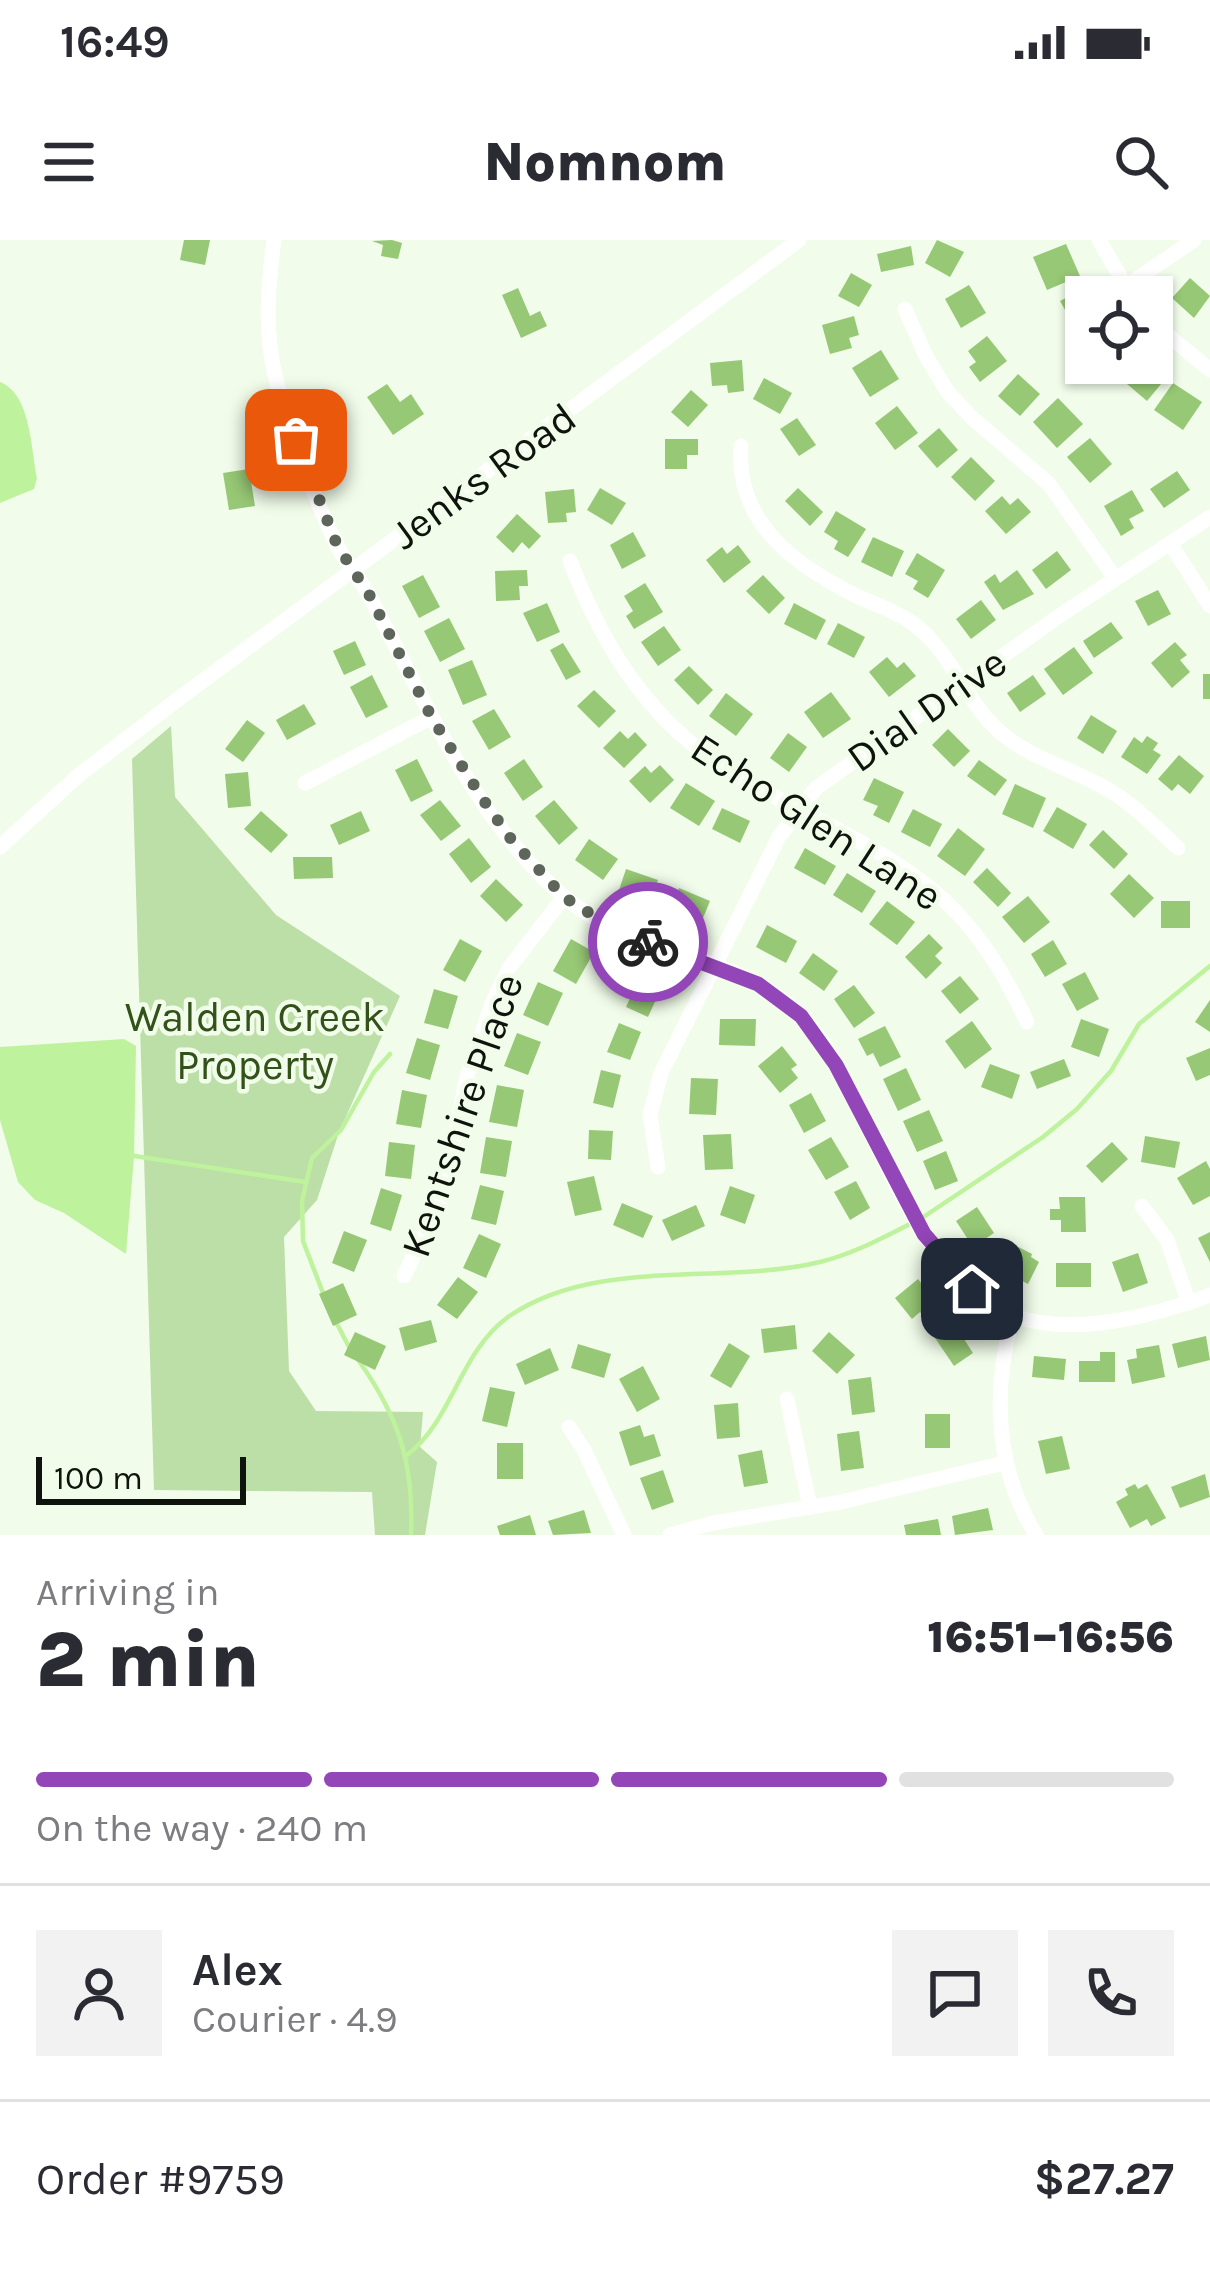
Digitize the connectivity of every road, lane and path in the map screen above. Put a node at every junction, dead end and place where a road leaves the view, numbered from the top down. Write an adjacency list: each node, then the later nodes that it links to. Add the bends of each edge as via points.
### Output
1 (274, 240): 14 (street, via 267,326 274,373)
2 (799, 240): 14 (street, Jenks Road)
3 (1099, 240): 5 (street)
4 (1194, 240): 6 (street)
5 (1119, 276)
6 (1148, 276)
7 (905, 309): 15 (street, via 947,391 1049,484)
8 (1173, 339): 9 (street)
9 (1210, 370)
10 (741, 446): 17 (street, via 742,488 775,540 811,572 916,626)
11 (1210, 517): 12 (street, Dial Drive)
12 (1170, 543): 15 (street, Dial Drive); 16 (street)
13 (570, 561): 20 (street, Echo Glen Lane, via 604,638 661,714 734,774)
14 (352, 571): 18 (street); 21 (street, Jenks Road, via 79,775)
15 (1114, 578): 17 (street, Dial Drive)
16 (1210, 606)
17 (963, 684): 20 (street, Dial Drive, via 832,774); 22 (street, via 1012,741 1117,794)
18 (432, 718): 19 (street); 23 (street, via 511,839)
19 (305, 783)
20 (796, 809): 24 (street, Dial Drive); 25 (street, Echo Glen Lane, via 944,901 987,950)
21 (0, 847)
22 (1178, 848)
23 (564, 897): 24 (street, via 622,932); 28 (street, Kentshire Place, via 493,1001 458,1110 443,1193)
24 (713, 968): 26 (street, Dial Drive, via 656,1087 650,1126); 31 (street, via 758,984 801,1016 836,1065 924,1234 972,1289)
25 (1027, 1022)
26 (658, 1167)
27 (1142, 1206): 30 (street, via 1167,1240)
28 (404, 1276)
29 (1210, 1295): 30 (street)
30 (1189, 1303): 31 (street, via 1108,1321)
31 (1013, 1316): 34 (street, via 1000,1390)
32 (787, 1400): 35 (street)
33 (569, 1427): 36 (street)
34 (1004, 1463): 35 (street); 38 (street)
35 (810, 1508): 37 (street)
36 (624, 1535)
37 (670, 1535)
38 (1036, 1535)

